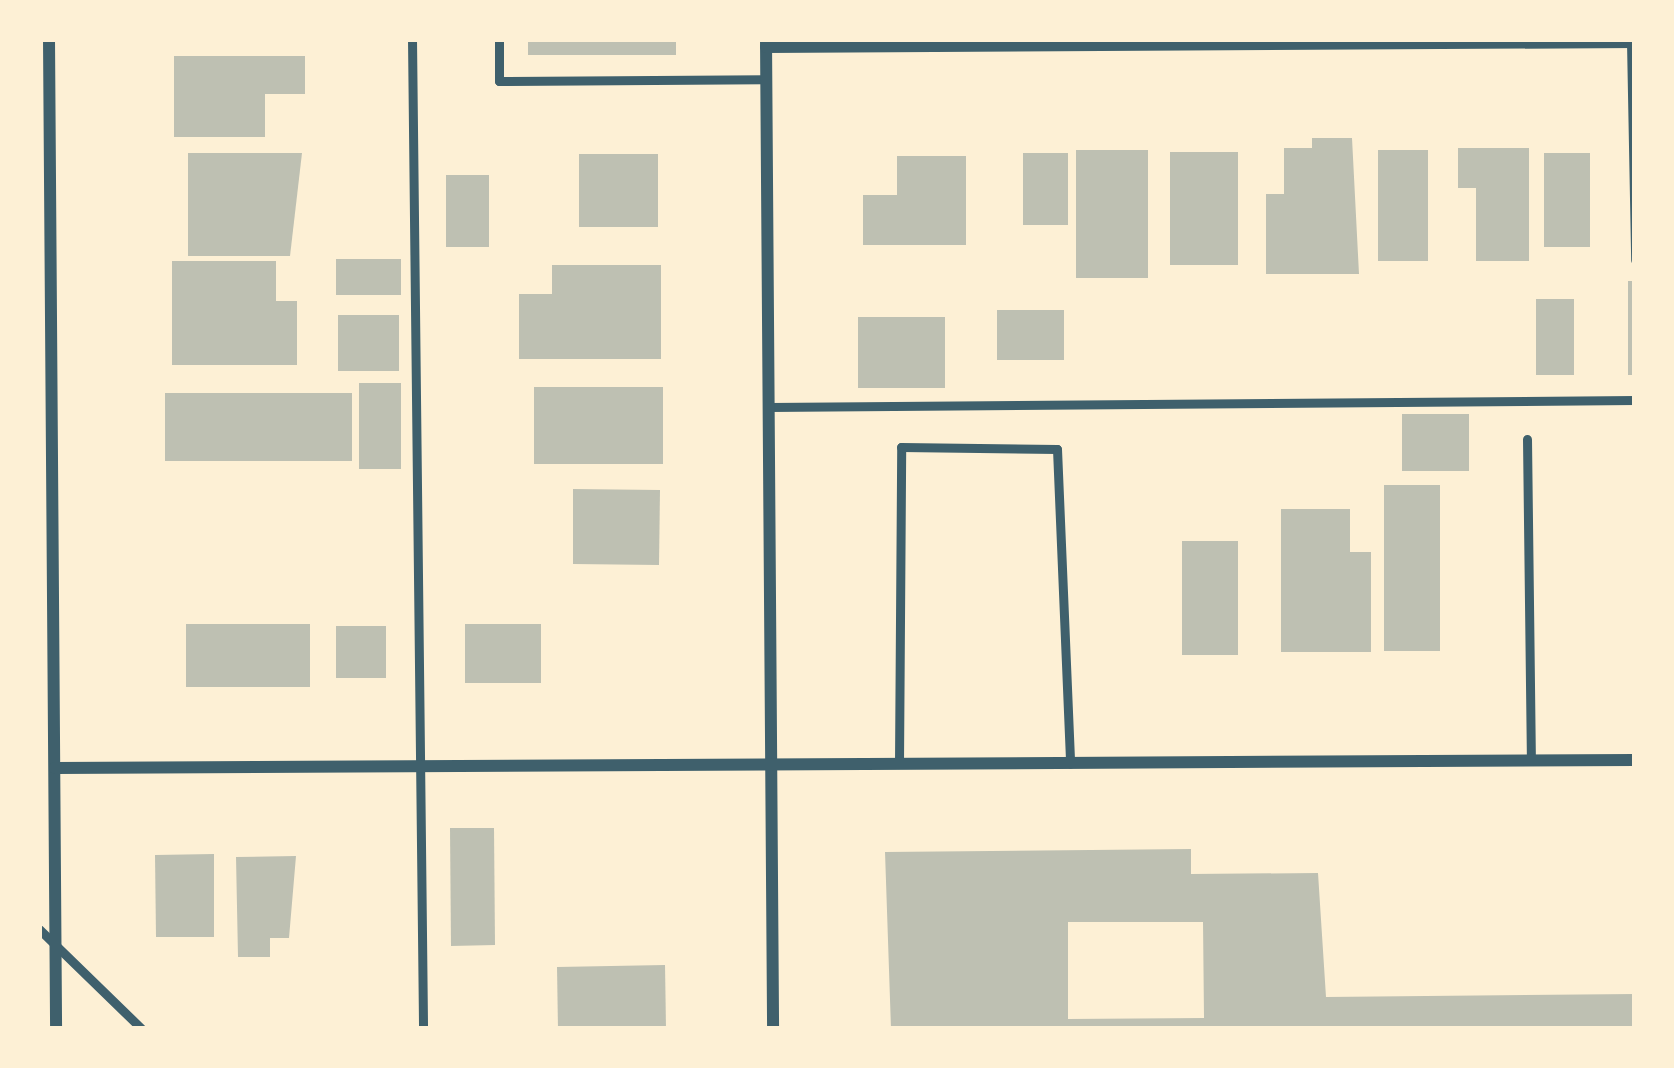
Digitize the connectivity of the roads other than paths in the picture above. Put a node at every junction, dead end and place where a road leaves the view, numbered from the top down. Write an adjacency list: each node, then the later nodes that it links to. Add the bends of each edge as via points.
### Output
1 (50, 39): 17 (street)
2 (412, 39): 16 (lane)
3 (499, 39): 6 (lane, via 499,81)
4 (766, 43): 5 (street); 6 (street)
5 (1633, 43): 7 (lane)
6 (766, 80): 9 (street)
7 (1635, 260)
8 (1635, 400): 9 (lane)
9 (769, 407): 15 (street)
10 (1528, 439): 11 (lane)
11 (1531, 760): 12 (street); 14 (street)
12 (1635, 760)
13 (899, 764): 14 (street); 14 (lane, via 902,447 1058,449); 15 (street)
14 (1070, 764)
15 (772, 765): 16 (street); 23 (street)
16 (415, 767): 17 (street); 22 (lane)
17 (55, 768): 19 (street)
18 (39, 929): 19 (lane)
19 (56, 946): 20 (street); 21 (lane)
20 (56, 1029)
21 (142, 1029)
22 (423, 1029)
23 (772, 1029)

